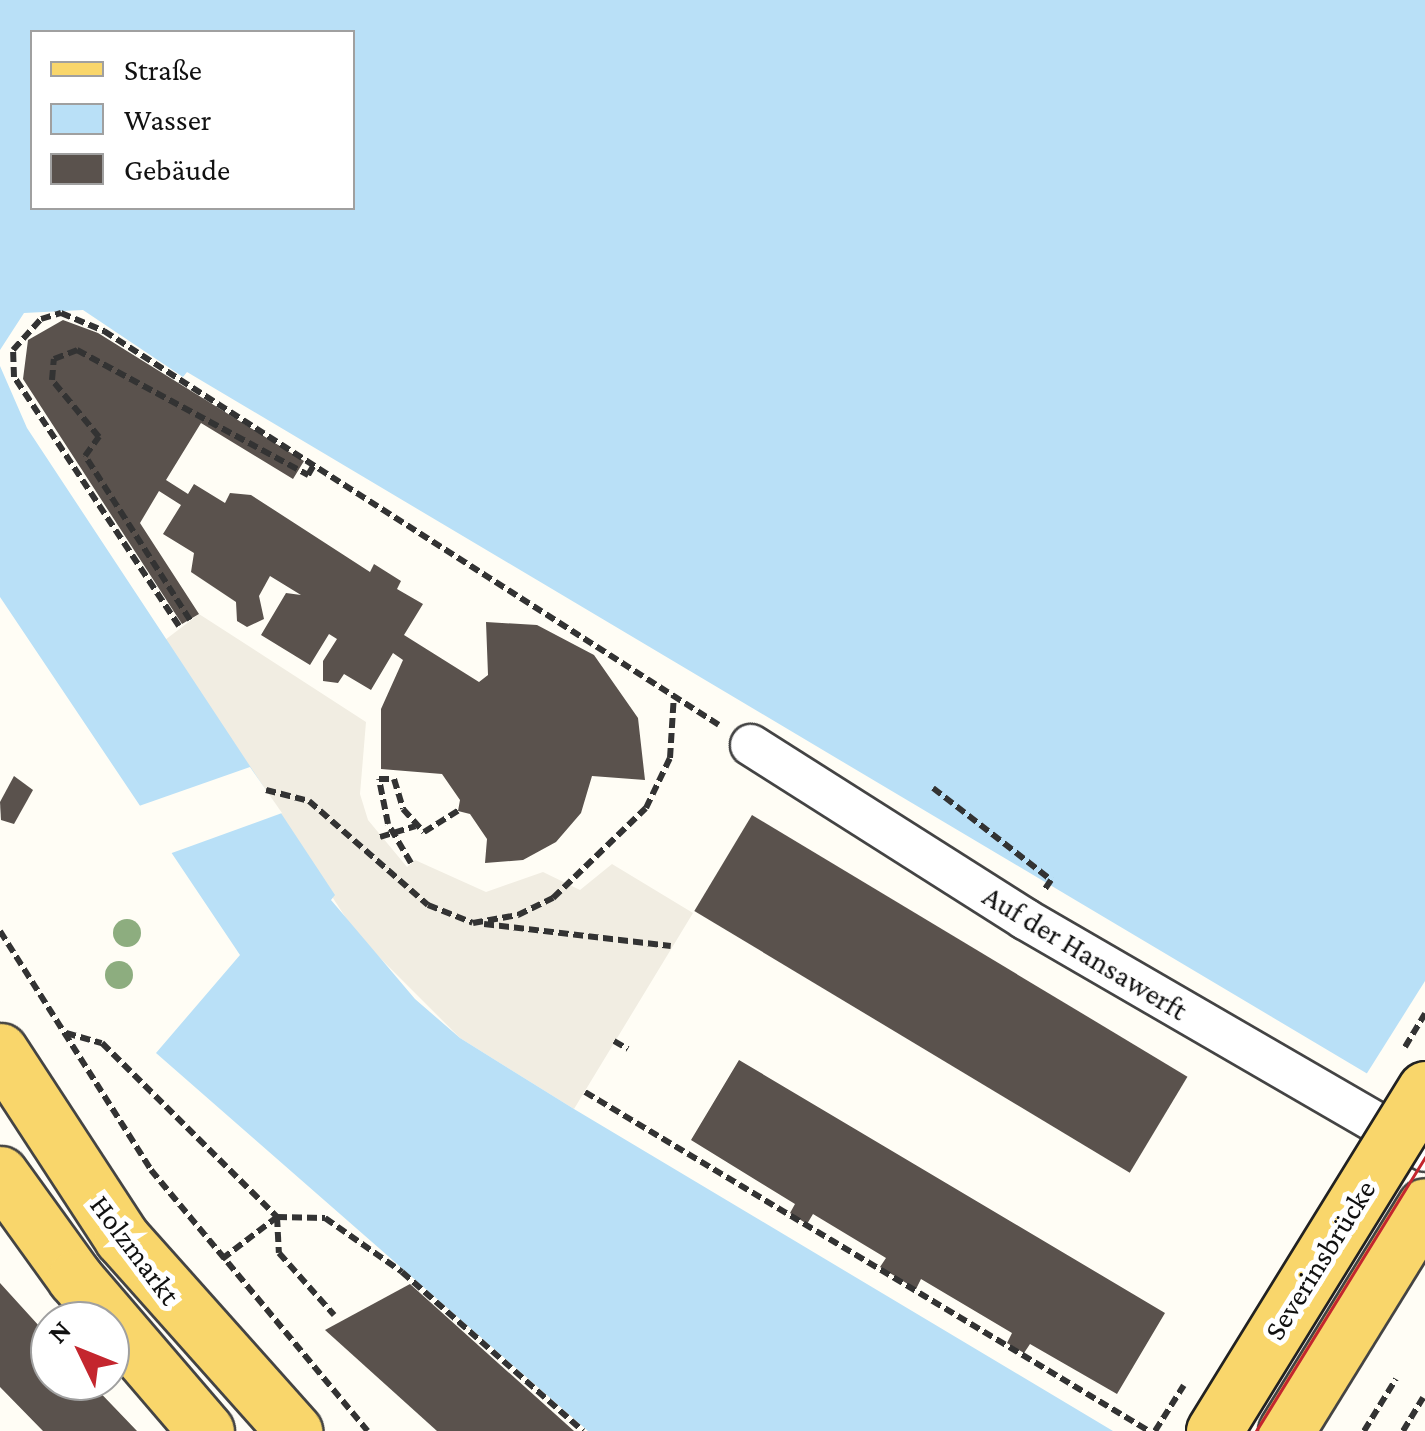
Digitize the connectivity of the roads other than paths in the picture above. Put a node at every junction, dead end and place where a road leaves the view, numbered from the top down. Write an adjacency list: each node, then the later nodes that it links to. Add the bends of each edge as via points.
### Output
1 (751, 744): 4 (street, Auf der Hansawerft, via 1025,919)
2 (0, 1052): 9 (main road, Holzmarkt, via 122,1238)
3 (1425, 1089): 7 (main road, Severinsbrücke, bridge)
4 (1425, 1151)
5 (0, 1174): 8 (main road, Holzmarkt, via 75,1278)
6 (1425, 1206): 10 (main road, Severinsbrücke)
7 (1197, 1412)
8 (199, 1428)
9 (294, 1431)
10 (1286, 1431)

